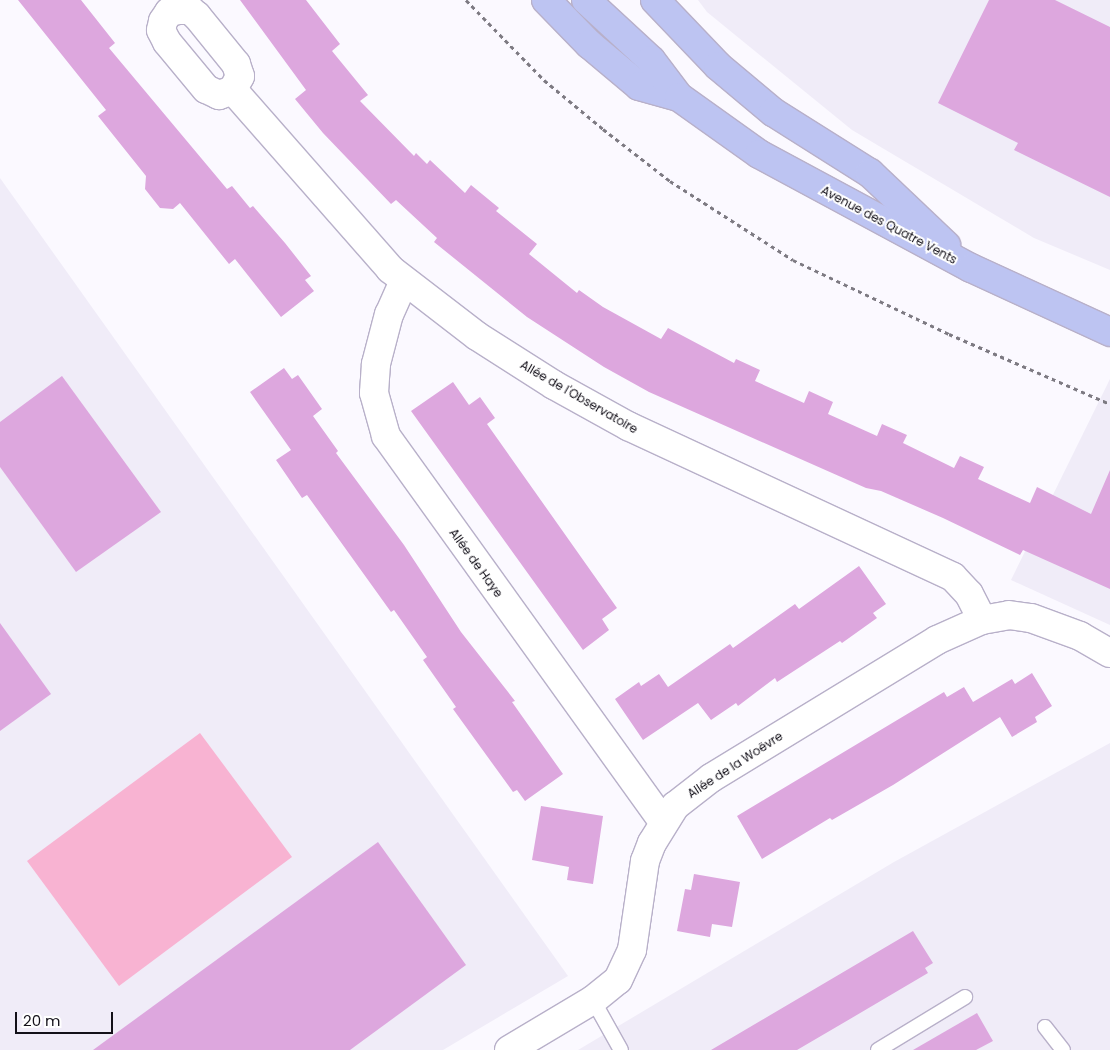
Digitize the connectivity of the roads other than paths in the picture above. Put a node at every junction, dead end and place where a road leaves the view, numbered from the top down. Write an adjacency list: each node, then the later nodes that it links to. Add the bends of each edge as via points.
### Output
1 (546, 0): 6 (main road, Avenue des Quatre Vents, via 639,86)
2 (586, 0): 6 (main road, Avenue des Quatre Vents, via 651,60)
3 (655, 0): 7 (main road, via 718,66 773,112 870,173)
4 (164, 6): 5 (street, via 190,10 236,64 240,76); 5 (street, via 161,30 166,42 206,89 219,95)
5 (232, 90): 8 (street, Allée de l'Observatoire, via 366,244)
6 (679, 97): 7 (main road, Avenue des Quatre Vents, via 759,154)
7 (970, 268): 9 (main road, Avenue des Quatre Vents)
8 (404, 281): 12 (street, Allée de l'Observatoire, via 477,336 554,385 628,426 953,577 969,594); 14 (street, Allée de Haye, via 389,314 376,364 374,393 386,436)
9 (1078, 318): 10 (main road, Avenue des Quatre Vents); 11 (main road)
10 (1110, 332)
11 (1110, 346)
12 (982, 620): 13 (street, Allée de la Woëvre, via 1009,615 1031,618 1080,636); 14 (street, Allée de la Woëvre, via 938,640 712,778 675,806)
13 (1110, 653)
14 (663, 821): 16 (street, Allée de la Woëvre, via 645,861 632,950 625,970 609,989)
15 (965, 997): 20 (lane)
16 (582, 1007): 18 (street, Allée de la Woëvre); 19 (lane)
17 (1045, 1027): 21 (lane)
18 (510, 1050)
19 (620, 1050)
20 (878, 1050)
21 (1063, 1050)

